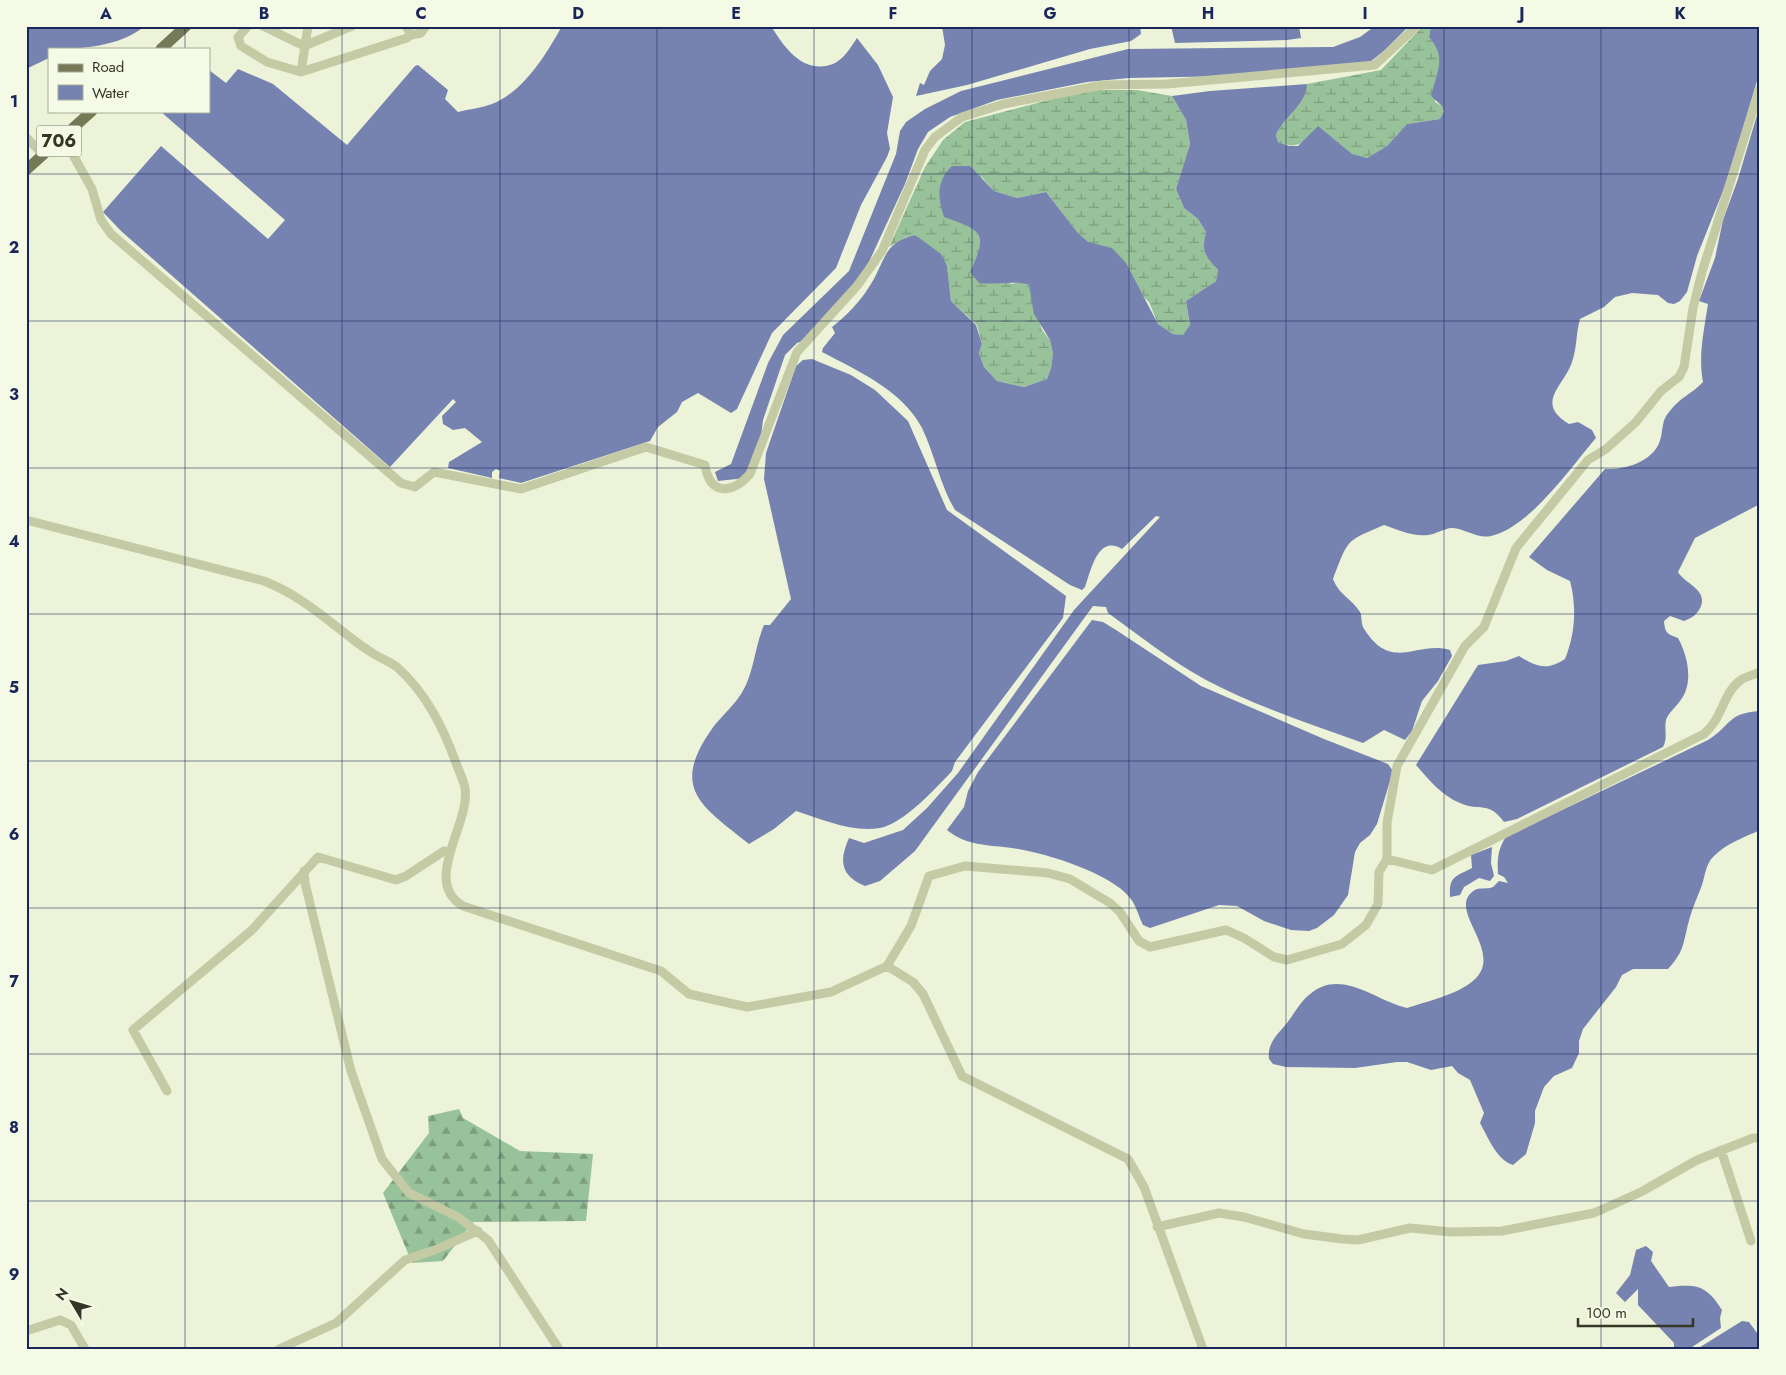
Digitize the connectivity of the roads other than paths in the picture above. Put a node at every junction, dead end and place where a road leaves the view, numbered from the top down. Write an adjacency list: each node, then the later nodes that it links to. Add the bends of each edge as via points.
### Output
1 (186, 26): 11 (main road)
2 (248, 26): 12 (street, via 238,37 241,46 267,62)
3 (263, 26): 10 (street)
4 (308, 26): 10 (street)
5 (352, 26): 10 (street)
6 (406, 26): 9 (street)
7 (426, 26): 9 (street, via 421,33)
8 (1418, 26): 15 (street, via 1375,65 1167,84 1103,85 1004,104 947,126 925,150 882,251 857,286 796,352 750,474 743,482 726,488 714,486 708,479 705,465 646,447 521,489 434,472 414,488 400,483 111,234 101,220 92,189)
9 (411, 35): 12 (street)
10 (304, 46): 12 (street)
11 (162, 48)
12 (301, 72)
13 (1760, 88): 22 (street, via 1702,272 1684,367 1679,377 1661,391 1636,422 1606,449 1588,460 1516,548 1484,626 1465,646 1397,766 1387,823)
14 (91, 112): 15 (main road, 706)
15 (63, 137): 17 (main road, 706)
16 (26, 138): 17 (street)
17 (43, 155): 18 (main road, 706)
18 (26, 170)
19 (26, 520): 21 (street, via 264,581 287,590 372,653 395,666 415,685 437,718 465,787 465,808)
20 (1760, 672): 22 (street, via 1741,680 1728,694 1714,725 1695,739 1432,870)
21 (450, 852): 23 (street, via 438,854 396,880 318,857); 24 (street, via 446,878 453,900 479,912 661,971 689,994 747,1007 832,992)
22 (1387, 859): 24 (street, via 1379,872 1378,904 1366,926 1342,944 1287,960 1226,930 1150,947 1139,941 1110,903 1070,879 1048,873 965,866 929,876 911,926)
23 (304, 871): 25 (street, via 252,930 133,1030); 29 (street, via 352,1071 382,1159 409,1193)
24 (887, 966): 28 (street, via 913,982 923,994 962,1076 1128,1159 1144,1187)
25 (166, 1092)
26 (1760, 1138): 27 (street)
27 (1721, 1150): 28 (street, via 1594,1212 1502,1231 1451,1232 1410,1228 1358,1240 1342,1239 1304,1234 1218,1212); 30 (street)
28 (1158, 1228): 35 (street)
29 (478, 1230): 33 (street, via 406,1260 336,1323); 34 (street, via 488,1240)
30 (1751, 1242)
31 (26, 1331): 32 (street, via 60,1320 71,1326)
32 (85, 1349)
33 (279, 1349)
34 (559, 1349)
35 (1203, 1349)

